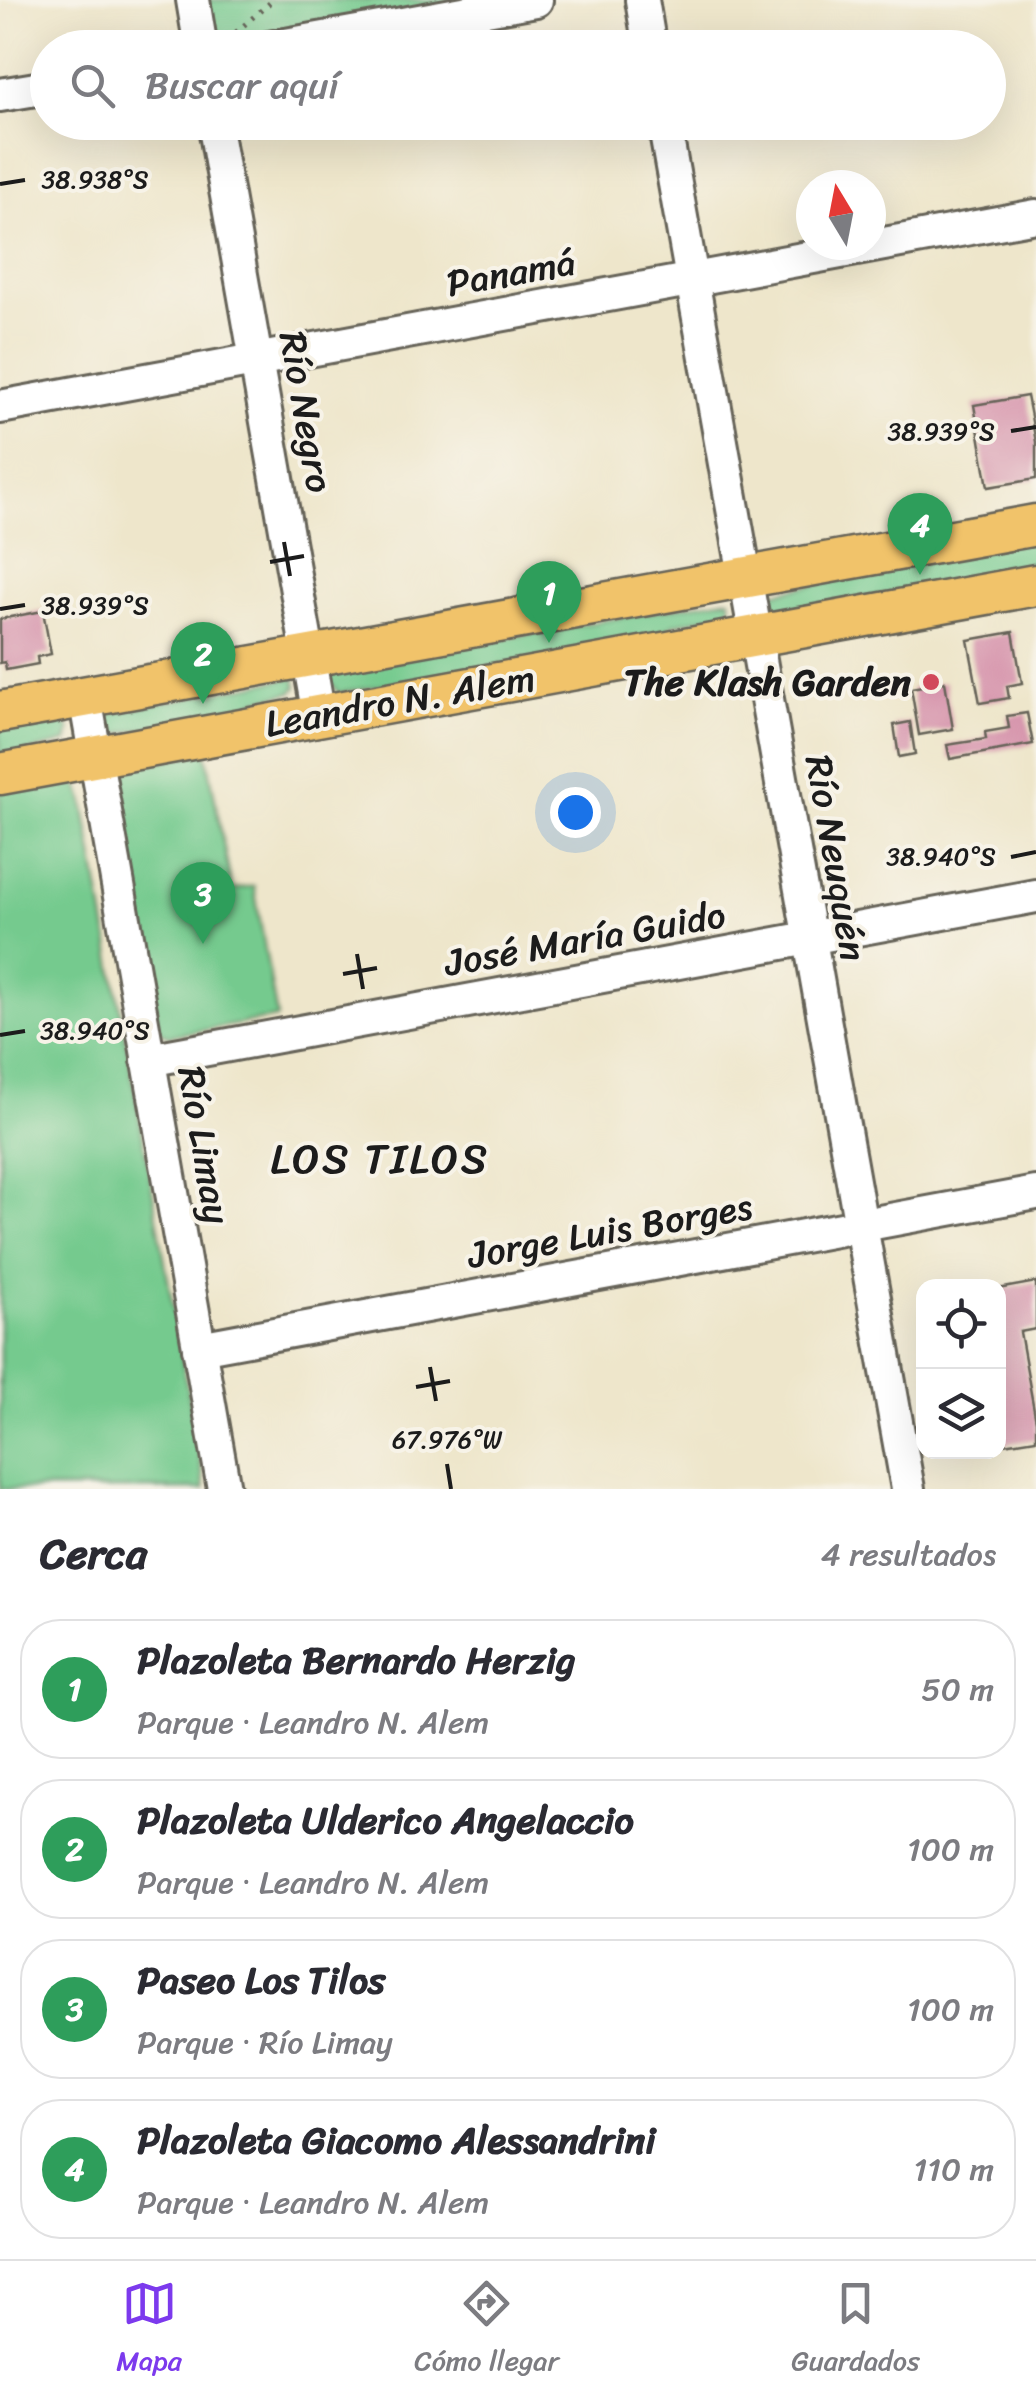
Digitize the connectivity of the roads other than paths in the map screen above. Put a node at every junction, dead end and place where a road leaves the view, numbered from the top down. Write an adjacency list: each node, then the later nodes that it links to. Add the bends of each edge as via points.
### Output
1 (193, 0): 4 (street)
2 (536, 0): 5 (street)
3 (642, 0): 6 (street)
4 (207, 30)
5 (369, 30)
6 (647, 30)
7 (30, 90): 8 (street)
8 (0, 96)
9 (217, 140): 13 (street, Río Negro)
10 (667, 140): 12 (street, Río Neuquén)
11 (1036, 216): 12 (street, Panamá)
12 (692, 281): 13 (street, Panamá); 16 (street, Río Neuquén)
13 (256, 360): 14 (street, Panamá); 19 (street, Río Negro)
14 (0, 407)
15 (1036, 525): 16 (main road, Leandro N. Alem)
16 (746, 579): 18 (street, Río Neuquén); 19 (main road, Leandro N. Alem)
17 (1036, 585): 18 (main road, Leandro N. Alem)
18 (756, 636): 22 (main road, Leandro N. Alem); 26 (street, Río Neuquén)
19 (309, 657): 20 (main road, Leandro N. Alem); 22 (street, Río Negro)
20 (85, 697): 21 (main road, Leandro N. Alem); 23 (street, Río Limay)
21 (0, 712)
22 (319, 716): 23 (main road, Leandro N. Alem)
23 (95, 756): 24 (main road, Leandro N. Alem); 27 (street, Río Limay)
24 (0, 774)
25 (1036, 896): 26 (street, José María Guido)
26 (810, 938): 27 (street, José María Guido); 29 (street, Río Neuquén)
27 (148, 1060): 30 (street, Río Limay)
28 (1036, 1193): 29 (street, Jorge Luis Borges)
29 (861, 1225): 30 (street, Jorge Luis Borges); 32 (street, Río Neuquén)
30 (199, 1348): 31 (street, Río Limay)
31 (224, 1489)
32 (908, 1489)

